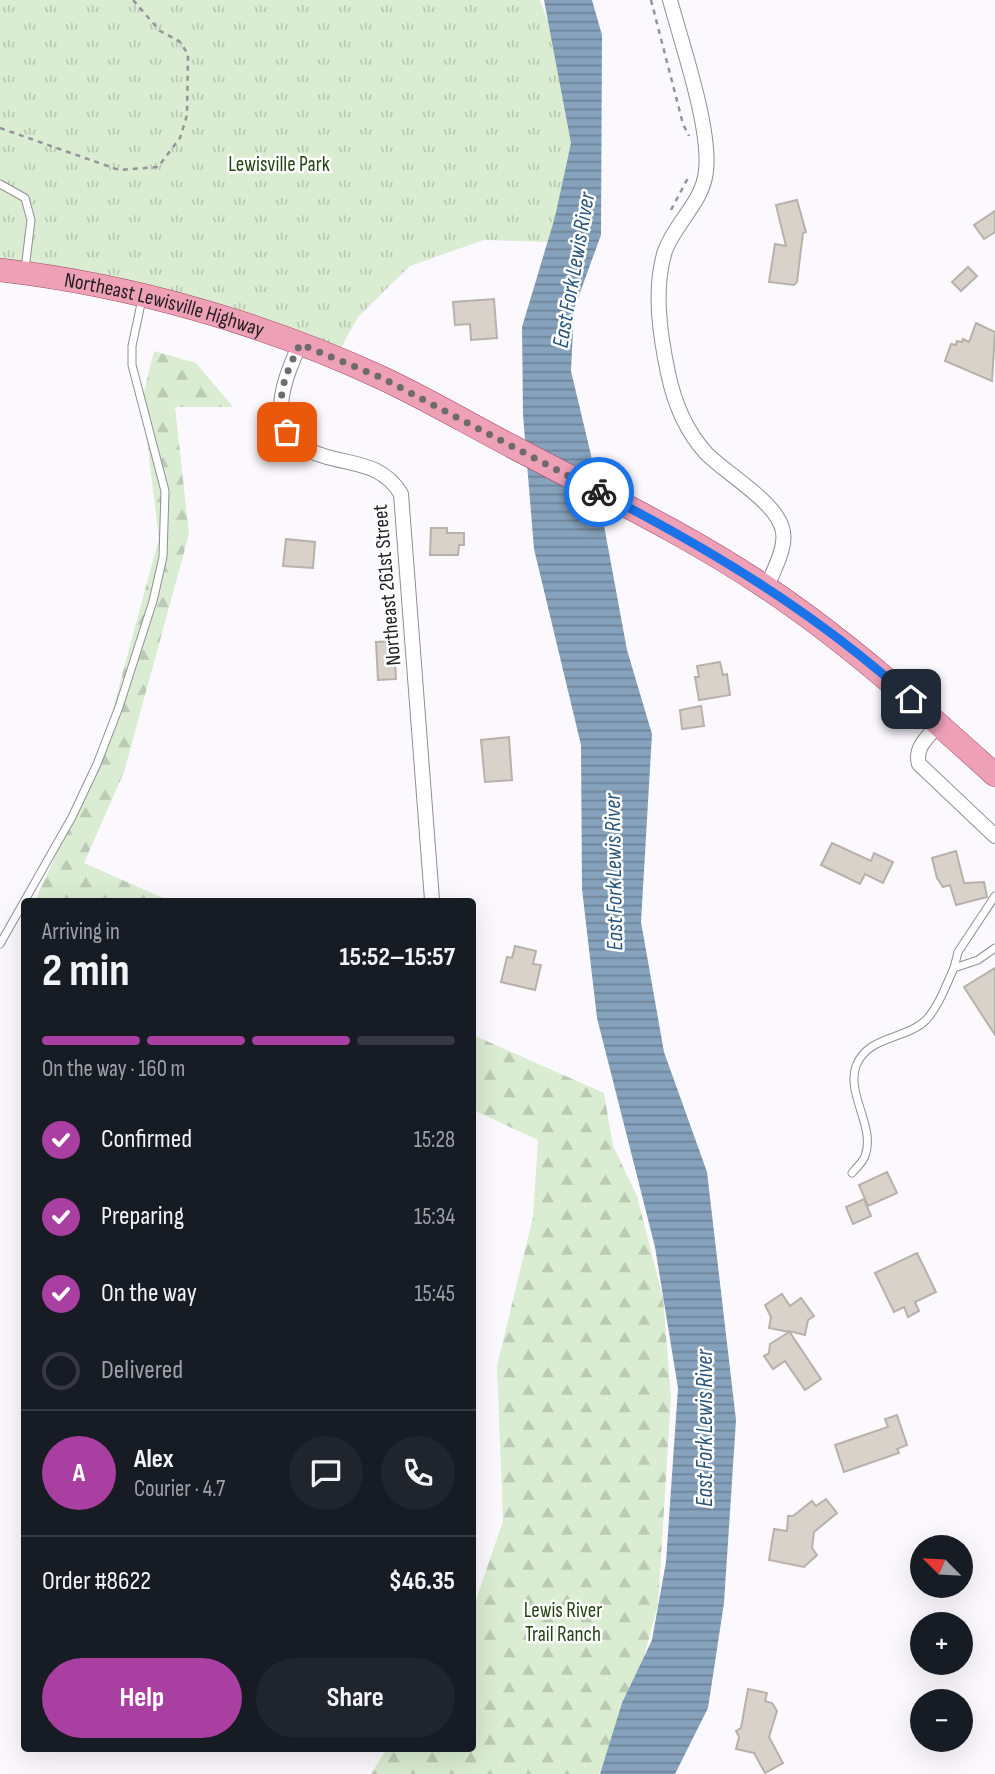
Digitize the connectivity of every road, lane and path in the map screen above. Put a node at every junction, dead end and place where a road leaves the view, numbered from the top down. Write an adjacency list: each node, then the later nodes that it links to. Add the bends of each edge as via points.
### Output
1 (133, 0): 4 (path, via 188,54 187,115 180,138 158,167 119,170)
2 (651, 0): 5 (path)
3 (670, 0): 13 (street, via 707,147 700,194 666,251 659,296 663,350 671,391 689,431 707,453 766,503 783,529 784,541)
4 (0, 128)
5 (692, 144)
6 (690, 175): 8 (path)
7 (0, 184): 10 (lane, via 25,198 31,220)
8 (668, 218)
9 (0, 270): 10 (main road, Northeast Lewisville Highway)
10 (24, 273): 11 (main road, Northeast Lewisville Highway)
11 (142, 297): 12 (main road, Northeast Lewisville Highway); 18 (lane, via 131,346 132,365 165,491 163,557 132,670 97,764)
12 (300, 344): 13 (main road, Northeast Lewisville Highway, via 382,378 660,524); 19 (street, Northeast 261st Street, via 279,395 287,432 324,457 375,469 401,494)
13 (766, 587): 14 (main road, Northeast Lewisville Highway, via 858,654)
14 (939, 724): 15 (main road, Northeast Lewisville Highway); 16 (street, via 920,746 919,764)
15 (995, 775)
16 (995, 836)
17 (995, 896): 23 (lane, via 958,952)
18 (26, 898)
19 (432, 898)
20 (21, 907): 21 (lane)
21 (0, 944)
22 (995, 948): 23 (lane)
23 (954, 968): 24 (lane, via 927,1019 862,1054 855,1069 867,1137 865,1156)
24 (852, 1173)

